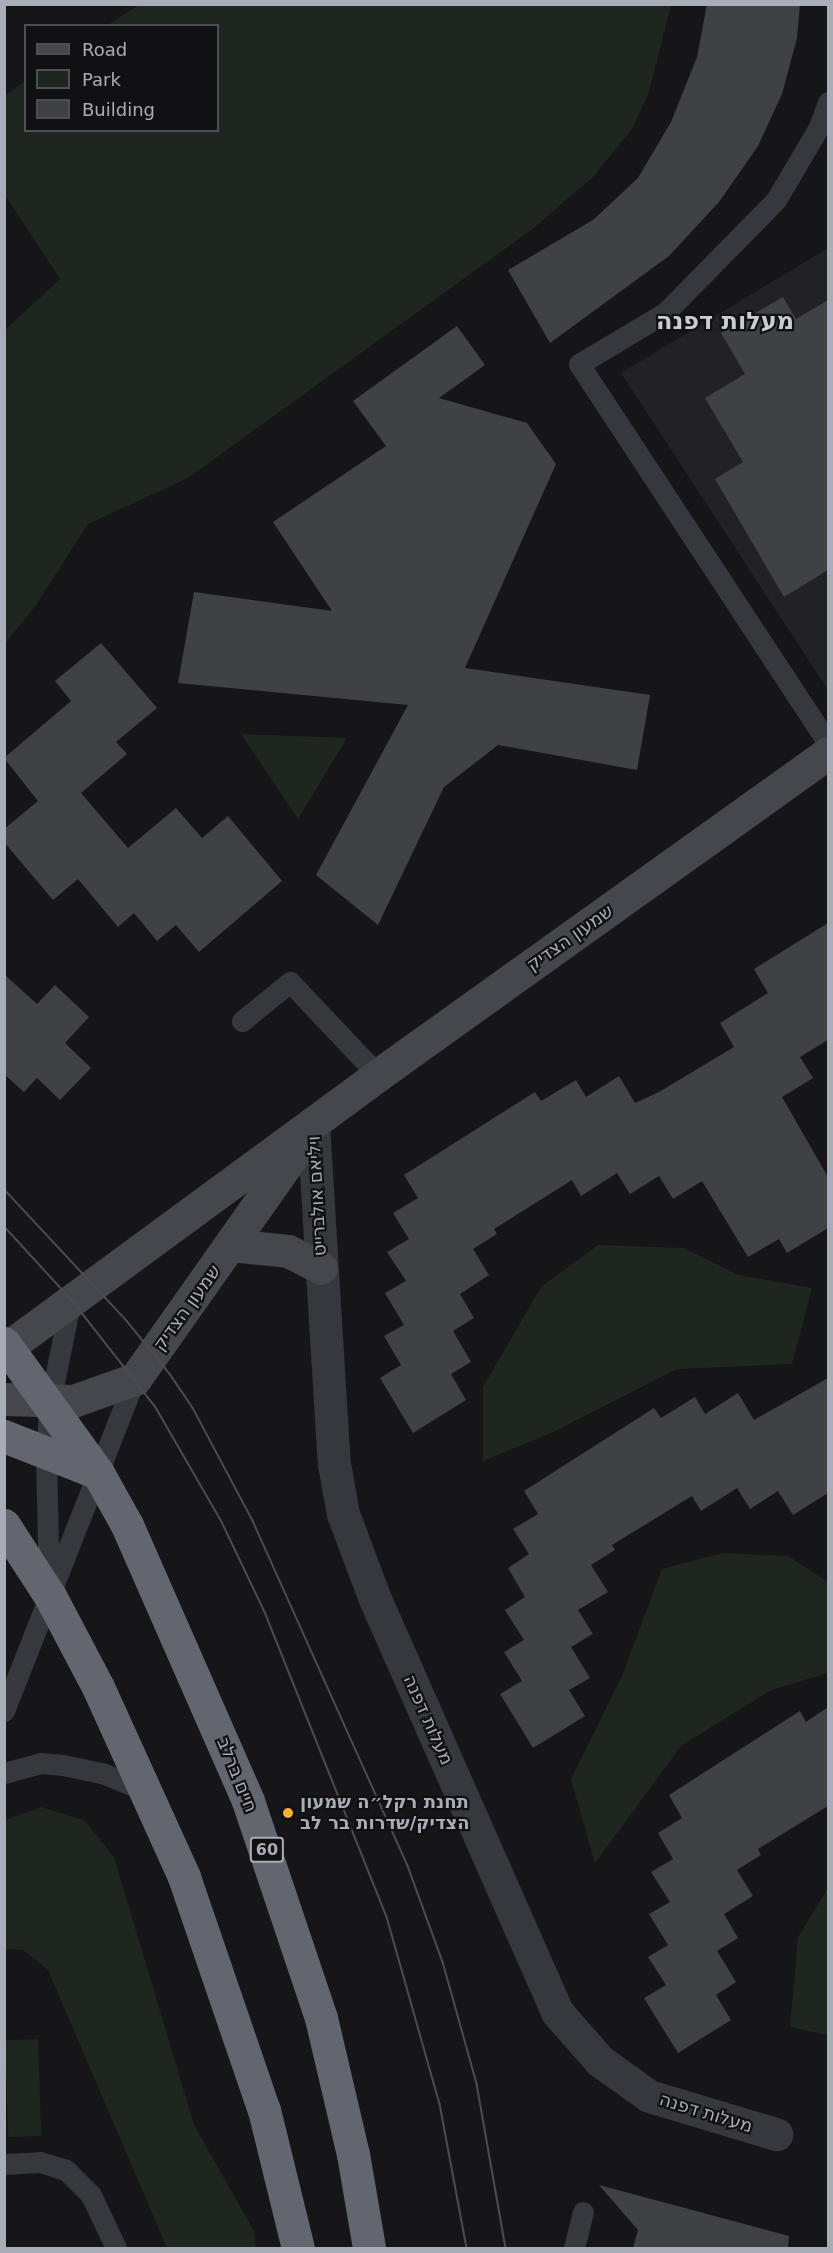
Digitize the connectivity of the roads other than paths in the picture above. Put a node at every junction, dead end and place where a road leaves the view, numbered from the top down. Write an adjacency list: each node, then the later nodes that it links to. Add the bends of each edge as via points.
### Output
1 (828, 102): 2 (lane, via 819,128 776,200 666,312 579,364)
2 (828, 743)
3 (828, 753): 5 (street, שמעון הצדיק)
4 (242, 1021): 5 (lane, via 290,982)
5 (378, 1075): 6 (street, שמעון הצדיק)
6 (313, 1125): 7 (street, שמעון הצדיק); 8 (street, ויליאם אולברייט); 9 (street, שמעון הצדיק)
7 (231, 1245): 8 (street, via 288,1251); 11 (street, שמעון הצדיק)
8 (321, 1268): 22 (street, מעלות דפנה, via 334,1464 343,1514 375,1599 557,2012 600,2061 650,2096)
9 (71, 1299): 10 (street, שמעון הצדיק); 13 (lane)
10 (6, 1347): 13 (highway, חיים ברלב / 60)
11 (135, 1379): 13 (street, via 91,1396); 16 (lane)
12 (4, 1398): 13 (street)
13 (50, 1402): 15 (lane); 16 (highway, חיים ברלב / 60)
14 (4, 1436): 15 (highway)
15 (46, 1452): 16 (highway); 18 (lane)
16 (99, 1473): 18 (lane); 27 (highway, חיים ברלב / 60, via 188,1656 276,1873 338,2084)
17 (4, 1525): 18 (highway)
18 (50, 1596): 19 (lane); 21 (highway)
19 (4, 1711)
20 (4, 1773): 21 (lane, via 41,1763 63,1765 102,1773)
21 (146, 1791): 26 (highway, via 184,1876 234,2016 279,2164)
22 (776, 2134)
23 (4, 2164): 25 (lane, via 39,2162 66,2170 91,2195)
24 (583, 2212): 28 (lane)
25 (116, 2248)
26 (298, 2248)
27 (369, 2248)
28 (574, 2248)

